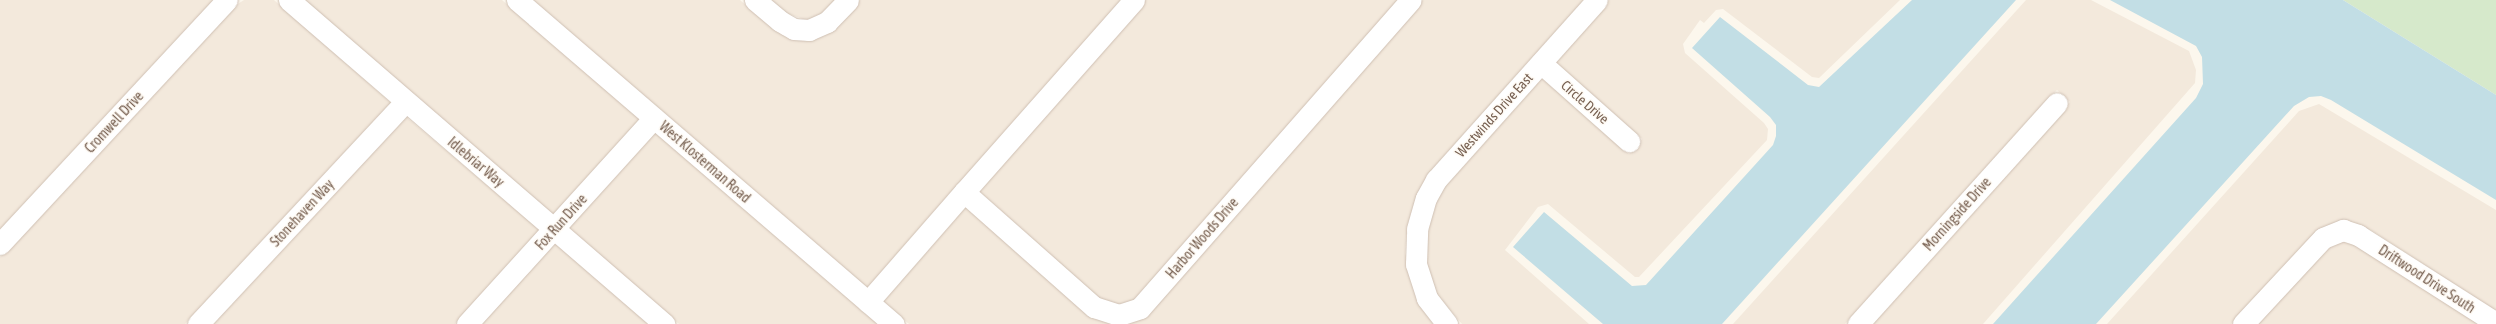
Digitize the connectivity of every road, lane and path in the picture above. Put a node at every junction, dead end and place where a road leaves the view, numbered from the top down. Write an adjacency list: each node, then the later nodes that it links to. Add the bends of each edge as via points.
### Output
1 (227, 0): 16 (street, Cromwell Drive)
2 (289, 0): 10 (street, Idlebriar Way)
3 (517, 0): 12 (street, West Klosterman Road)
4 (755, 0): 5 (street, via 780,22 794,29 809,30 827,22)
5 (848, 0)
6 (1134, 0): 14 (street)
7 (1411, 0): 14 (street, Harbor Woods Drive, via 1140,308 1130,314 1105,313 1094,307)
8 (1597, 0): 9 (street, Westwinds Drive East)
9 (1541, 63): 13 (street, Circle Drive); 23 (street, Westwinds Drive East, via 1436,180 1422,208 1415,244 1416,264 1425,292)
10 (405, 102): 15 (street, Idlebriar Way); 19 (street, Stonehaven Way)
11 (2057, 103): 24 (street, Morningside Drive)
12 (654, 118): 15 (street, Fox Run Drive); 17 (street, West Klosterman Road)
13 (1629, 140)
14 (964, 192): 17 (street)
15 (555, 230): 20 (street, Fox Run Drive); 21 (street, Idlebriar Way)
16 (0, 244)
17 (868, 302): 22 (street, West Klosterman Road)
18 (2496, 323): 25 (street, Driftwood Drive South, via 2358,235 2343,230 2323,238)
19 (198, 324)
20 (467, 324)
21 (664, 324)
22 (894, 324)
23 (1447, 324)
24 (1858, 324)
25 (2243, 324)

